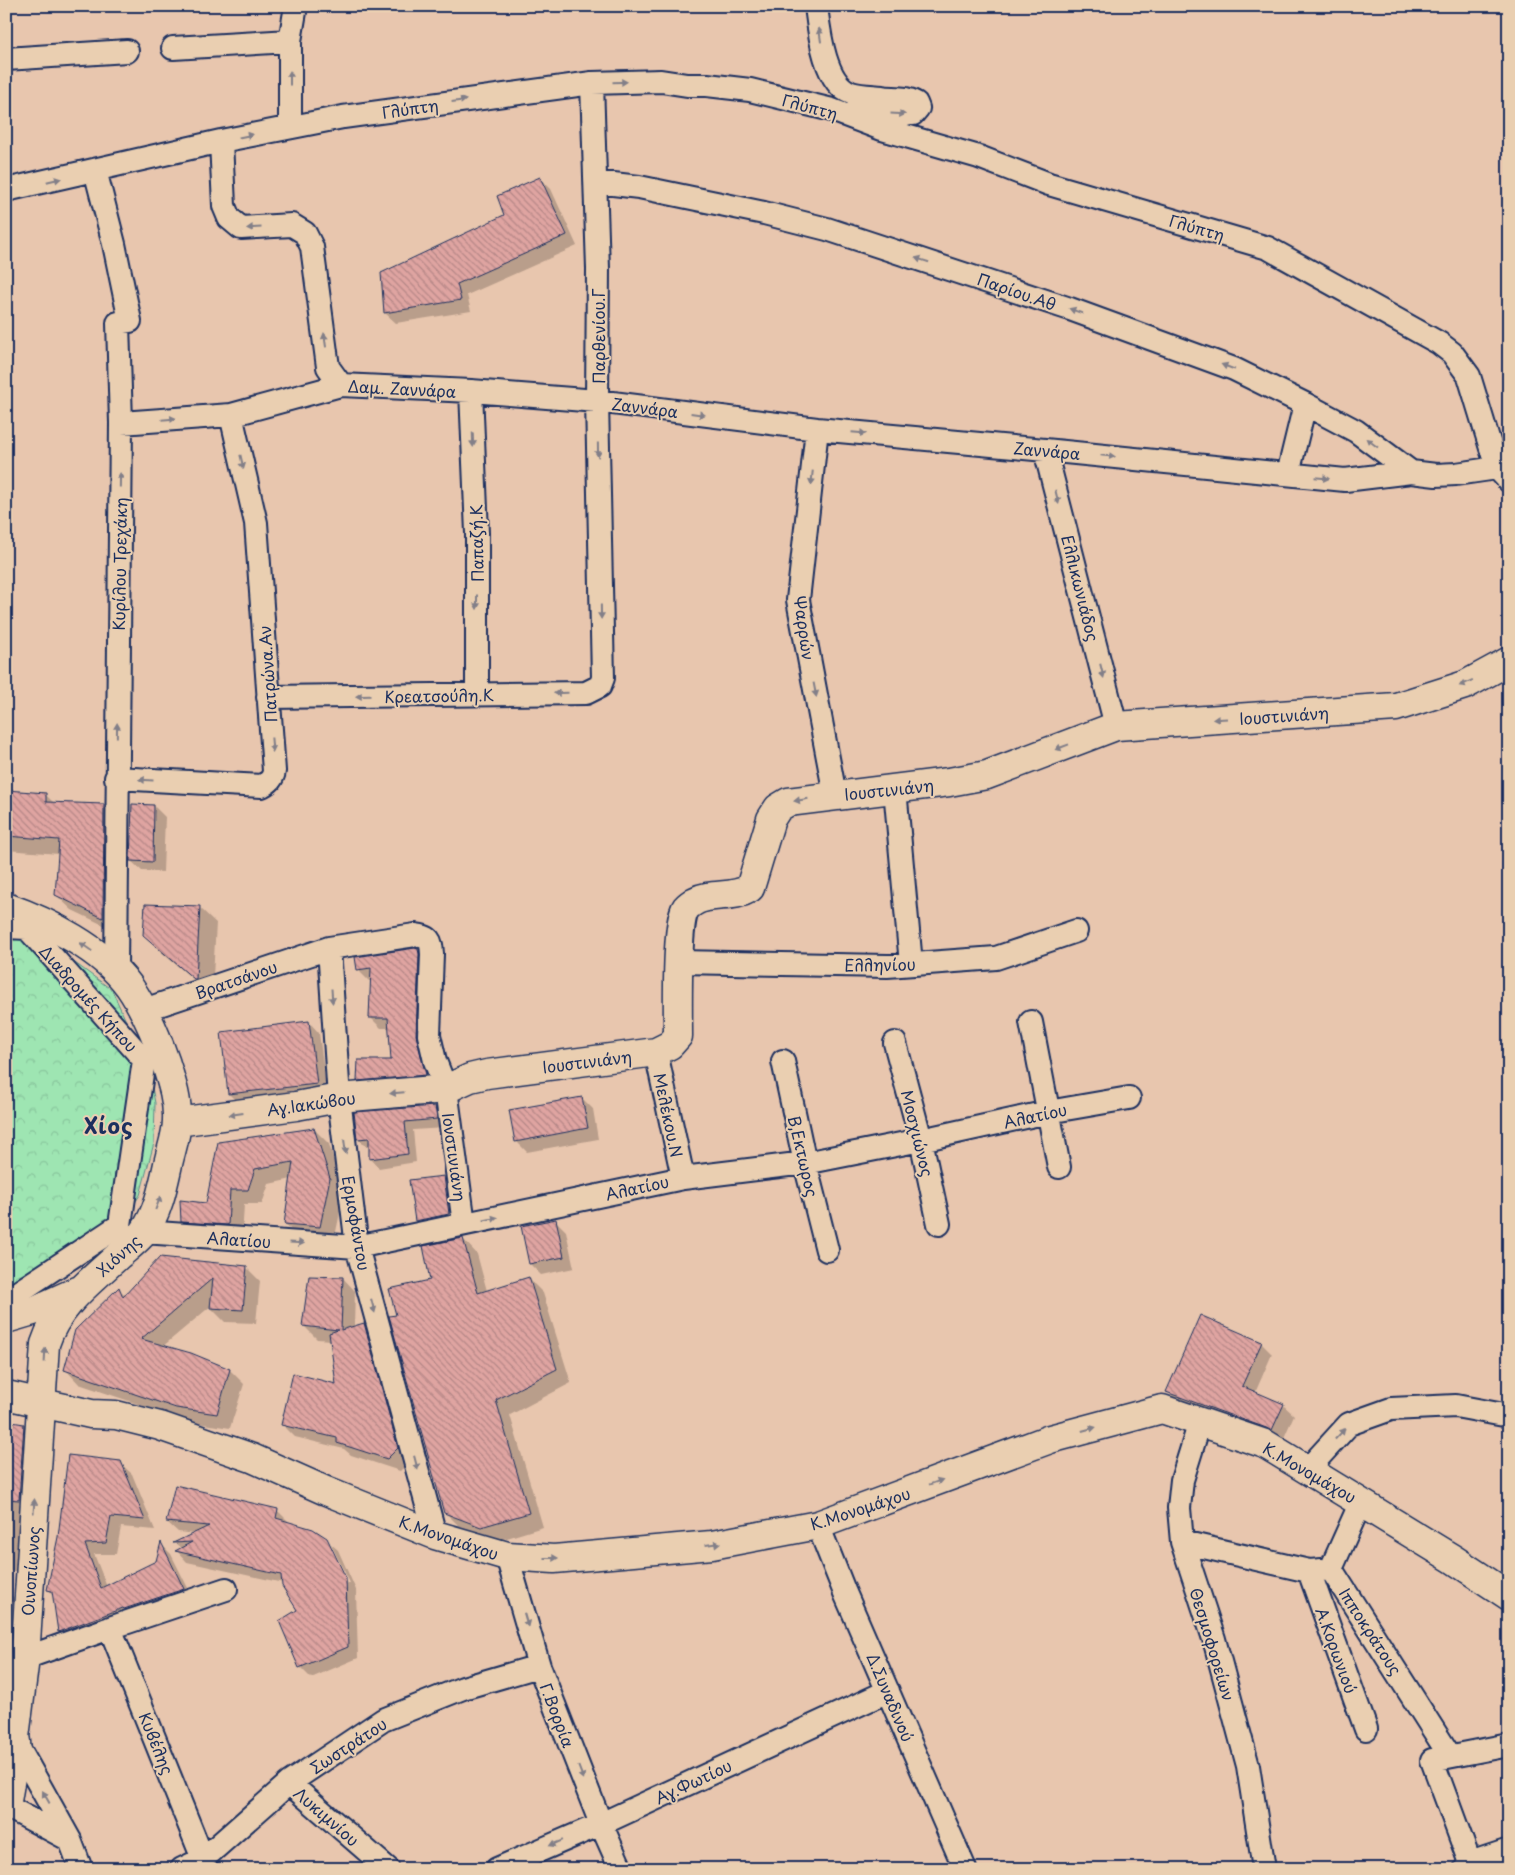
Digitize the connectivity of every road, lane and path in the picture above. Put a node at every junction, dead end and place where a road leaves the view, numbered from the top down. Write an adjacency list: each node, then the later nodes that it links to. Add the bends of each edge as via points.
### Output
1 (296, 6): 3 (street)
2 (816, 6): 8 (street, one-way to 2, via 914,114 918,108 916,103 902,98 851,93 844,88 836,80 822,48)
3 (290, 41): 4 (street); 9 (street, one-way to 3)
4 (173, 48)
5 (127, 51): 6 (street)
6 (6, 59)
7 (592, 83): 8 (street, Γλύπτη, one-way to 8, via 661,81 707,85 750,90); 9 (street, Γλύπτη, one-way to 7); 12 (street, Παρθενίου.Γ)
8 (832, 110): 22 (street, Γλύπτη, via 882,129 979,157 1049,184 1268,248 1452,353 1469,376)
9 (290, 127): 10 (street, Γλύπτη, one-way to 9)
10 (221, 141): 11 (street, Γλύπτη); 14 (street, one-way to 10, via 328,367 312,247 305,232 292,226 241,228 229,218 224,206)
11 (95, 170): 13 (street, Γλύπτη, one-way to 11); 19 (street, Κυρίλου Τρεχάκη, via 130,321 118,323)
12 (596, 182): 16 (street, Παρθενίου.Γ); 17 (street, Παρίου.Αθ, one-way to 12, via 1234,369 1079,312 827,229 640,187)
13 (6, 190)
14 (341, 385): 15 (street, Δαμ. Ζαννάρα); 18 (street, Δαμ. Ζαννάρα)
15 (471, 391): 16 (street, Δαμ. Ζαννάρα); 27 (street, Παπαζή.Κ, one-way to 27, via 477,533)
16 (597, 401): 20 (street, Ζαννάρα, one-way to 20); 26 (street, Παρθενίου.Γ, one-way to 26)
17 (1305, 404): 23 (street, Παρίου.Αθ, one-way to 17, via 1356,431); 24 (street)
18 (231, 415): 19 (street, Δαμ. Ζαννάρα, one-way to 18); 28 (street, Πατρώνα.Αν, one-way to 28, via 256,523)
19 (121, 423): 30 (street, Κυρίλου Τρεχάκη, one-way to 19)
20 (817, 429): 21 (street, Ζαννάρα, one-way to 21); 32 (street, Ψαρρών, one-way to 32, via 798,600)
21 (1045, 450): 24 (street, Ζαννάρα, one-way to 24); 29 (street, Ελλικωνιάδος, one-way to 29)
22 (1505, 470): 23 (street, Ζαννάρα, via 1436,475)
23 (1411, 472): 24 (street, Ζαννάρα, one-way to 23, via 1346,480)
24 (1288, 474)
25 (1509, 661): 29 (main road, Ιουστινιάνη, one-way to 29, via 1465,685 1396,707)
26 (603, 678): 27 (street, Κρεατσούλη.Κ, one-way to 27, via 600,686 586,693)
27 (477, 694): 28 (street, Κρεατσούλη.Κ, one-way to 28)
28 (268, 697): 30 (street, Πατρώνα.Αν, one-way to 30, via 274,771 268,783 262,786)
29 (1116, 726): 31 (main road, Ιουστινιάνη, one-way to 31, via 987,775)
30 (116, 778): 40 (street, Κυρίλου Τρεχάκη)
31 (895, 789): 32 (main road, Ιουστινιάνη); 39 (street)
32 (835, 795): 38 (main road, Ιουστινιάνη, one-way to 38, via 788,802 778,808 771,819 750,888 743,894 710,896 694,901 686,908 682,917)
33 (6, 907): 40 (main road, Χιόνης, one-way to 33, via 58,929)
34 (6, 927): 61 (street, Διαδρομές Κήπου, via 26,928 144,1060 120,1225 14,1295)
35 (1076, 931): 39 (street, Ελληνίου, via 996,958)
36 (415, 935): 37 (street, Βρατσάνου); 46 (street, Ιονστινιάνη, via 430,941 429,1035)
37 (328, 948): 41 (street, Βρατσάνου); 47 (street, Ερμοφάντου, one-way to 47)
38 (679, 962): 39 (street, Ελληνίου); 44 (main road, Ιουστινιάνη, via 678,1036 670,1045)
39 (911, 964)
40 (116, 971): 41 (main road, Χιόνης)
41 (144, 1010): 50 (main road, Χιόνης, via 158,1039 176,1103)
42 (1031, 1022): 49 (street)
43 (895, 1043): 51 (street, Μοσχιώνος)
44 (656, 1052): 46 (main road, Ιουστινιάνη, via 487,1074); 54 (street, Μελέκου.Ν)
45 (783, 1061): 52 (street, Β,Εκτωρος)
46 (446, 1089): 47 (main road, Αγ.Ιακώβου, one-way to 47); 55 (street, Ιονστινιάνη)
47 (338, 1098): 50 (main road, Αγ.Ιακώβου, one-way to 50); 58 (street, Ερμοφάντου, one-way to 58)
48 (1129, 1098): 49 (street, Αλατίου)
49 (1048, 1112): 51 (street, Αλατίου); 53 (street)
50 (178, 1122): 57 (main road, Χιόνης, one-way to 50, via 161,1192)
51 (920, 1140): 52 (street, Αλατίου); 56 (street, Μοσχιώνος)
52 (805, 1163): 54 (street, Αλατίου); 59 (street, Β,Εκτωρος)
53 (1059, 1167)
54 (683, 1178): 55 (street, Αλατίου, one-way to 54)
55 (464, 1224): 58 (street, Αλατίου)
56 (939, 1224)
57 (143, 1232): 58 (street, Αλατίου, one-way to 58); 60 (main road, Χιόνης)
58 (357, 1247): 68 (street, Ερμοφάντου, one-way to 68)
59 (828, 1250)
60 (79, 1290): 62 (main road, via 33,1311); 63 (main road, Χιόνης, one-way to 60, via 45,1344 49,1332)
61 (6, 1295)
62 (6, 1319)
63 (42, 1394): 64 (main road, Κ.Μονομάχου); 70 (main road, Κ.Μονομάχου, via 90,1414 116,1415 160,1426 252,1458); 79 (main road, Οινοπίωνος, one-way to 63)
64 (6, 1395)
65 (1509, 1416): 67 (street, one-way to 65, via 1349,1424 1391,1409 1456,1406)
66 (1200, 1422): 67 (main road, Κ.Μονομάχου, via 1265,1444); 71 (main road, Κ.Μονομάχου, one-way to 66, via 1050,1440 1162,1409); 73 (street, Θεσμοφορείων, via 1182,1480 1179,1508)
67 (1307, 1470): 69 (main road, Κ.Μονομάχου)
68 (424, 1492): 70 (street); 72 (street, Ερμοφάντου)
69 (1361, 1502): 75 (street, Ιπποκράτους); 77 (main road, Κ.Μονομάχου)
70 (403, 1522): 72 (main road, Κ.Μονομάχου)
71 (818, 1525): 74 (main road, Κ.Μονομάχου, one-way to 71, via 554,1558 712,1545); 81 (street, Δ.Συναδινού)
72 (435, 1535): 74 (main road, Κ.Μονομάχου)
73 (1182, 1542): 75 (street); 99 (street, Θεσμοφορείων, via 1214,1639 1248,1766)
74 (507, 1556): 80 (street, Γ.Βορρία, one-way to 80)
75 (1320, 1570): 82 (street, Α.Κορωνιού); 85 (street, Ιπποκράτους)
76 (226, 1589): 78 (street)
77 (1509, 1596)
78 (110, 1628): 79 (street); 91 (street, Κυβέλης)
79 (25, 1658): 84 (main road, Οινοπίωνος)
80 (539, 1666): 86 (street, Σωστράτου, via 463,1688 383,1720); 88 (street, Γ.Βορρία, one-way to 88)
81 (888, 1691): 88 (street, Αγ.Φωτίου); 98 (street, Δ.Συναδινού)
82 (1366, 1729)
83 (1509, 1745): 85 (street)
84 (11, 1749): 87 (main road, Οινοπίωνος); 89 (street, one-way to 84)
85 (1441, 1758): 92 (street, Ιπποκράτους)
86 (289, 1783): 91 (street, Σωστράτου); 95 (street, Λυκιμνίου)
87 (6, 1806): 89 (street)
88 (601, 1824): 96 (street, Αγ.Φωτίου, one-way to 96); 97 (street, Γ.Βορρία)
89 (70, 1840): 93 (street)
90 (1509, 1850): 92 (street)
91 (204, 1859): 94 (street, Σωστράτου)
92 (1470, 1867)
93 (81, 1869)
94 (182, 1869)
95 (388, 1869)
96 (497, 1869)
97 (621, 1869)
98 (964, 1869)
99 (1264, 1869)

